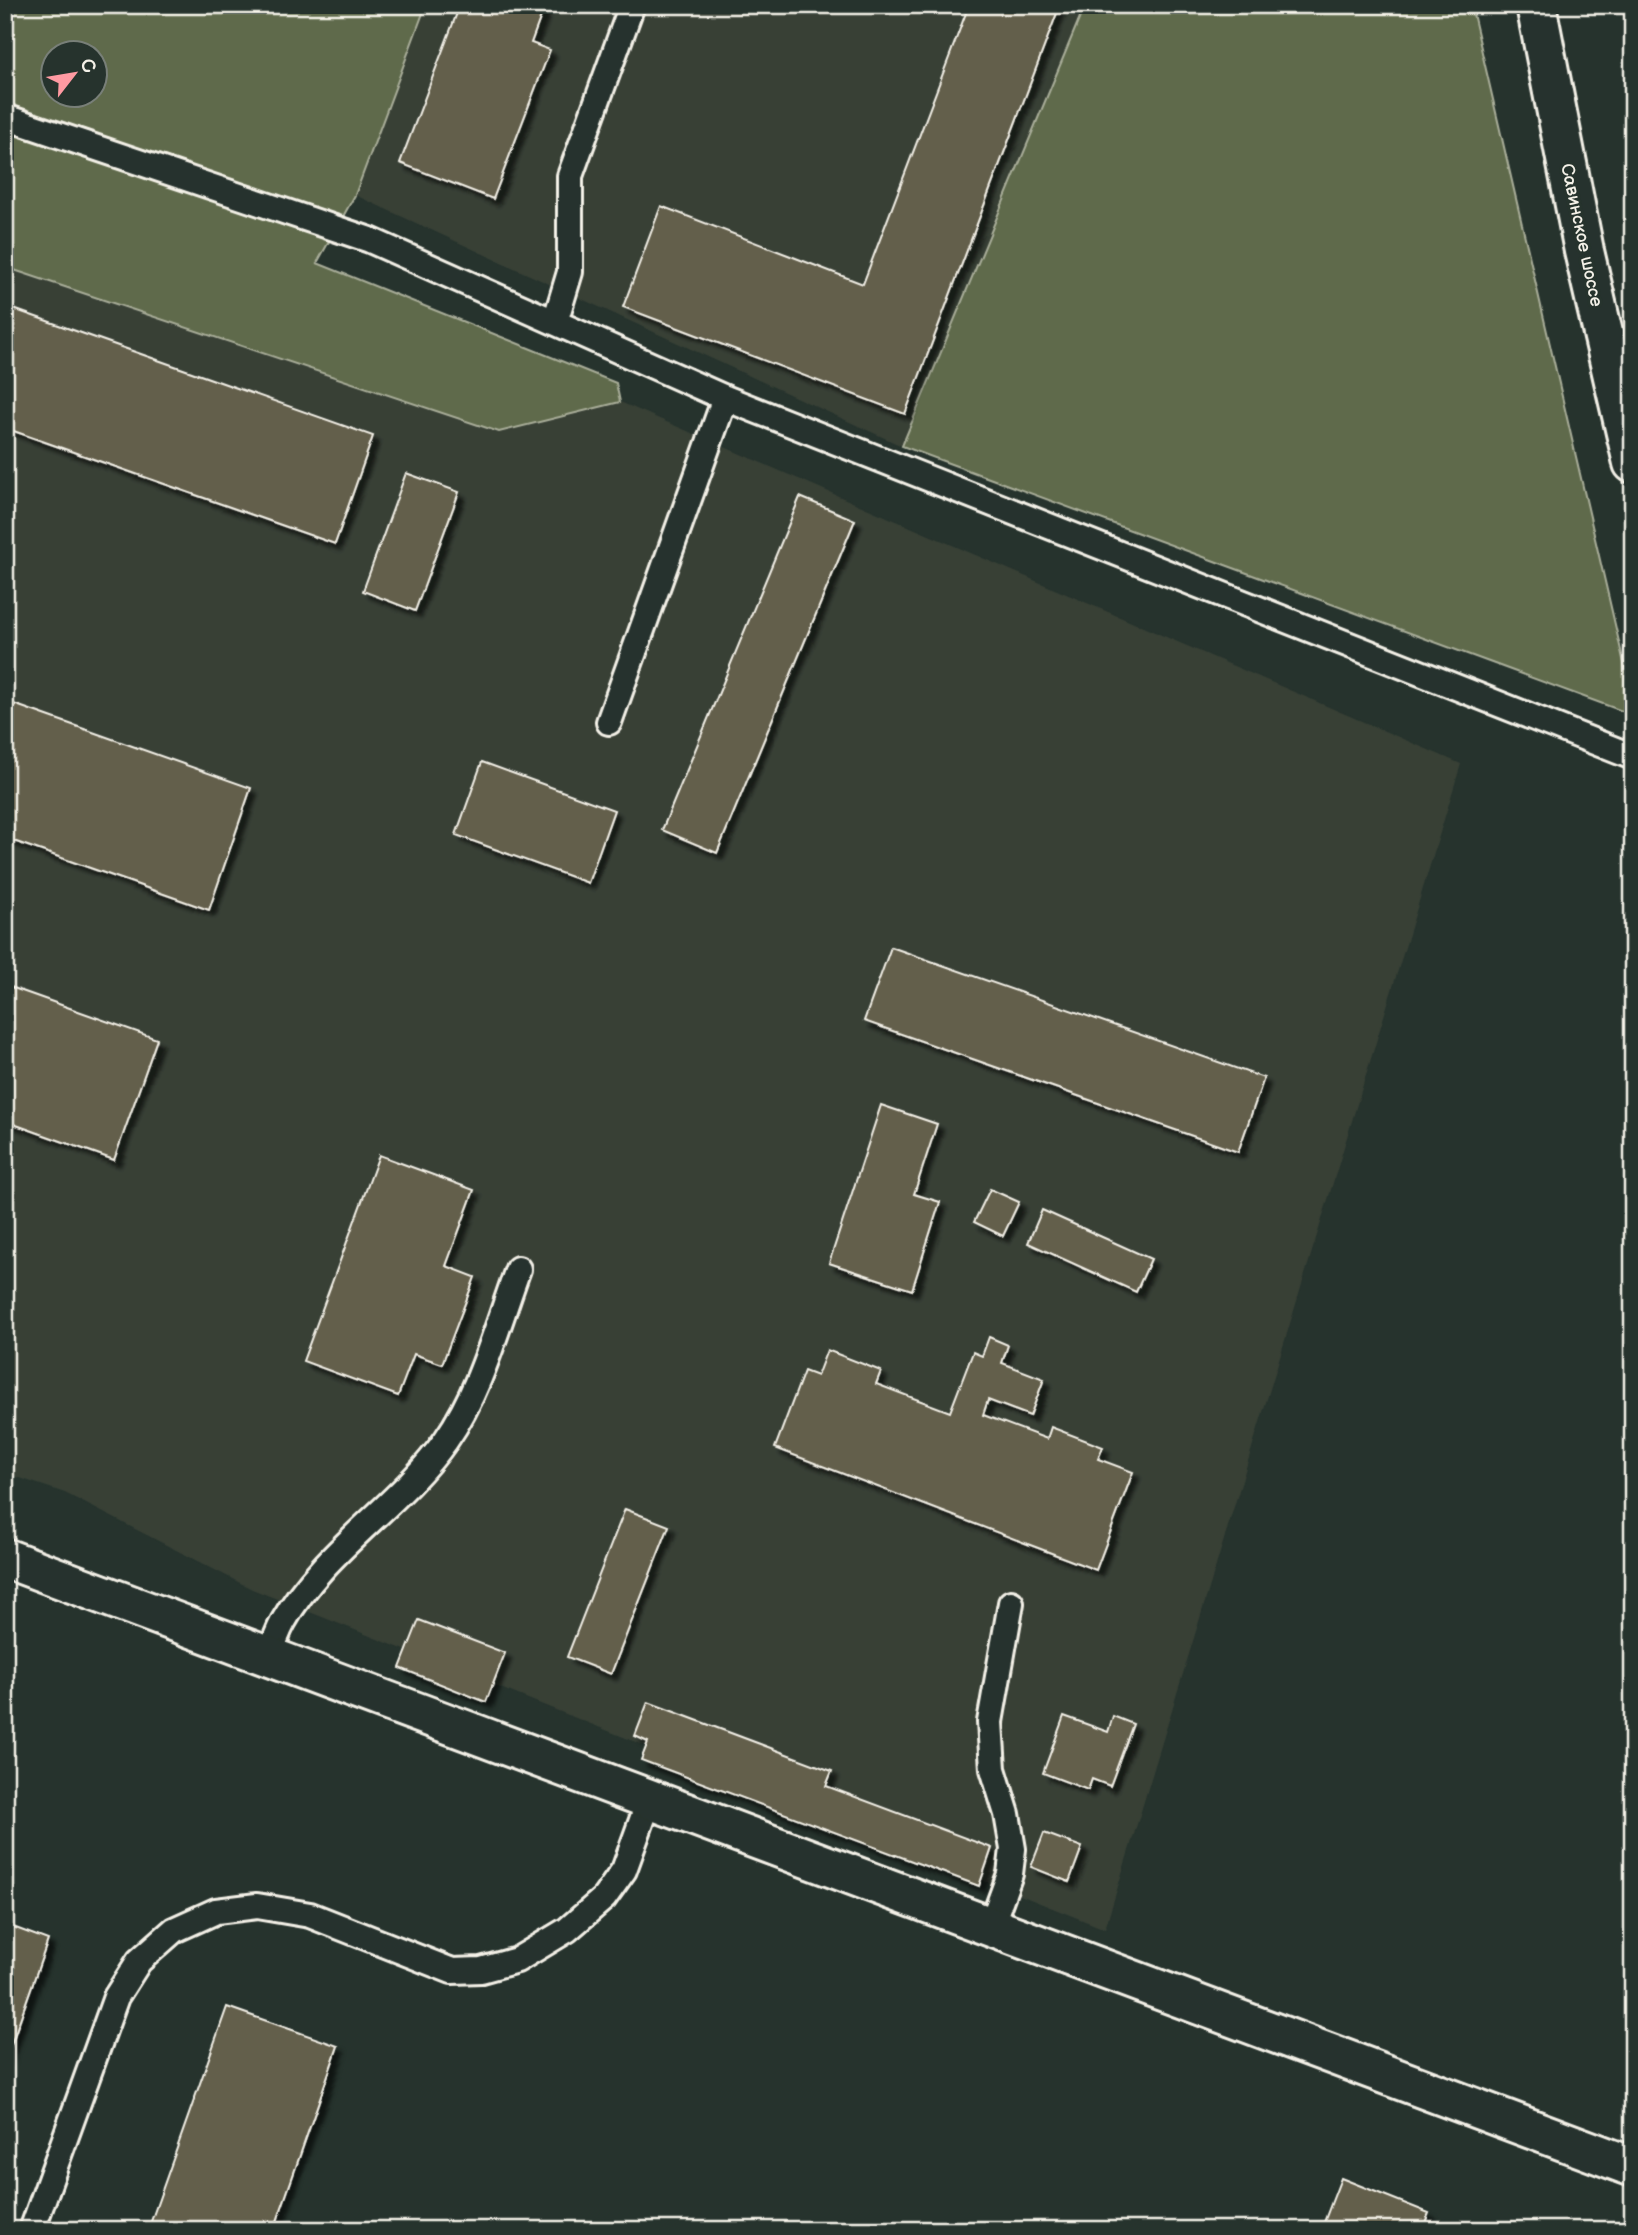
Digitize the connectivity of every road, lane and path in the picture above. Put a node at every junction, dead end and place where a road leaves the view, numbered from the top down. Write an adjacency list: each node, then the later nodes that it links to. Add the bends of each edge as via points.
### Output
1 (632, 5): 4 (lane, via 570,176 570,272)
2 (1536, 5): 6 (street, Савинское шоссе, via 1584,251)
3 (5, 117): 4 (lane, via 370,240)
4 (555, 322): 5 (lane)
5 (725, 398): 7 (lane); 8 (lane)
6 (1633, 463)
7 (609, 722)
8 (1633, 757)
9 (518, 1269): 12 (lane, via 469,1403 445,1441 302,1592 281,1624)
10 (5, 1558): 12 (street)
11 (1011, 1603): 14 (lane, via 990,1722 993,1769 1013,1849 1010,1874)
12 (269, 1657): 13 (street)
13 (650, 1798): 14 (street); 16 (lane, via 624,1870 604,1898 567,1930 517,1960 481,1970 452,1971 310,1915 257,1906 216,1911 174,1930 139,1961 116,1997)
14 (991, 1926): 15 (street)
15 (1633, 2167)
16 (32, 2230)

